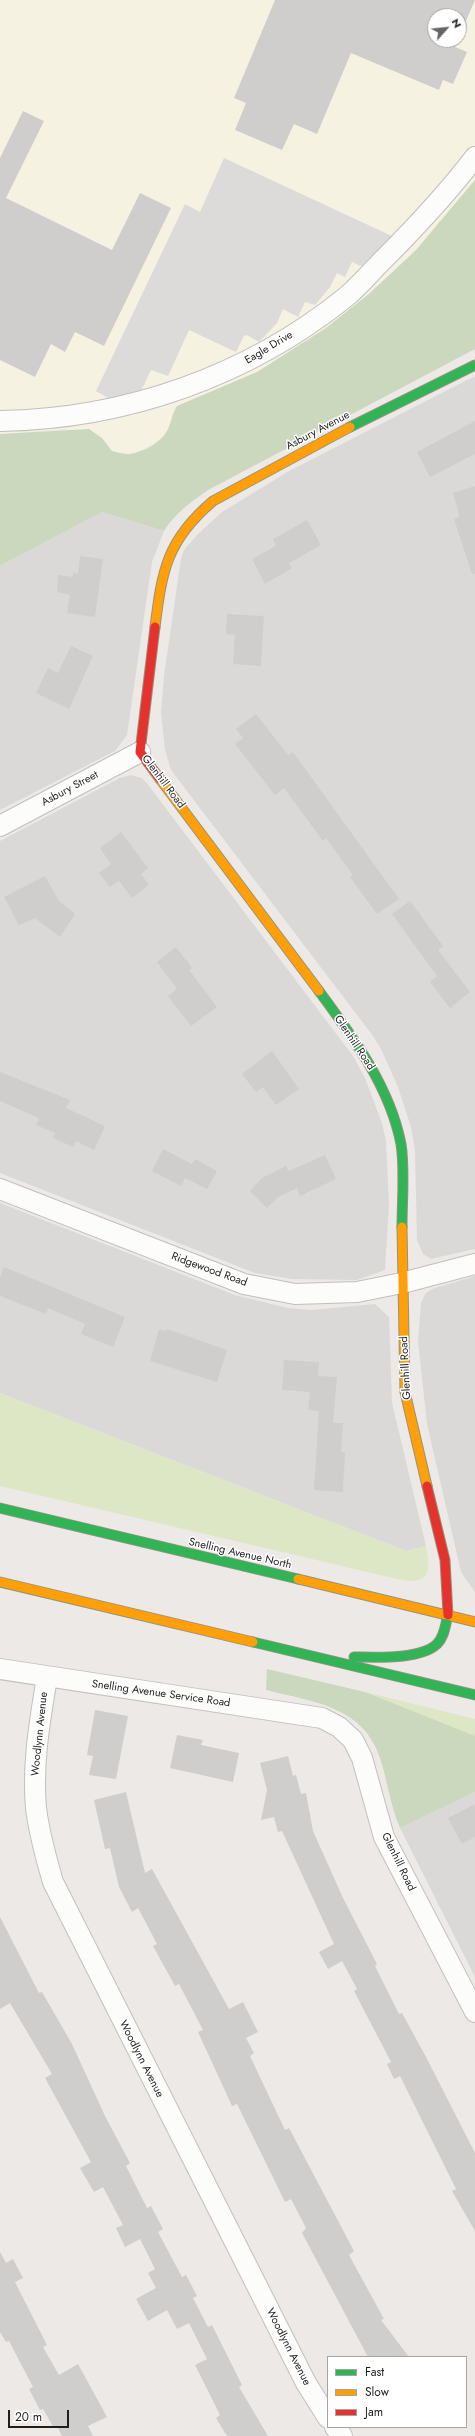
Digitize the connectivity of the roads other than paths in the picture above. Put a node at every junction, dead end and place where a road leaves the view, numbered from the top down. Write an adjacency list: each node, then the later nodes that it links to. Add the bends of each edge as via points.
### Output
1 (475, 157): 3 (street, Eagle Drive, via 417,226 346,296 304,327 245,363 190,387 125,406 43,421)
2 (475, 365): 4 (main road, Asbury Avenue, via 359,422 213,501 194,516)
3 (0, 422)
4 (182, 532): 5 (main road, Glenhill Road, via 170,551 160,585)
5 (140, 752): 6 (street, Asbury Street); 9 (main road, Glenhill Road, via 355,1040 375,1073 391,1110 401,1145)
6 (0, 826)
7 (0, 1189): 9 (street, Ridgewood Road, via 244,1284 295,1294 357,1292)
8 (475, 1264): 9 (street, Ridgewood Road)
9 (402, 1283): 12 (main road, Glenhill Road, via 406,1392 444,1560)
10 (0, 1508): 12 (main road, Snelling Avenue North)
11 (0, 1582): 14 (main road)
12 (448, 1615): 13 (main road, Snelling Avenue North); 14 (main road, Glenhill Road, via 442,1638 430,1649 397,1657)
13 (475, 1622)
14 (316, 1658): 17 (main road)
15 (0, 1669): 16 (street, Snelling Avenue Service Road)
16 (47, 1677): 18 (street, Snelling Avenue Service Road); 20 (street, Woodlynn Avenue, via 35,1772 36,1808 42,1845 53,1882 299,2369)
17 (475, 1695)
18 (322, 1718): 19 (street, Glenhill Road, via 339,1727 353,1740 362,1758 384,1837)
19 (475, 2012)
20 (327, 2416)
21 (336, 2428): 22 (street)
22 (342, 2436)

